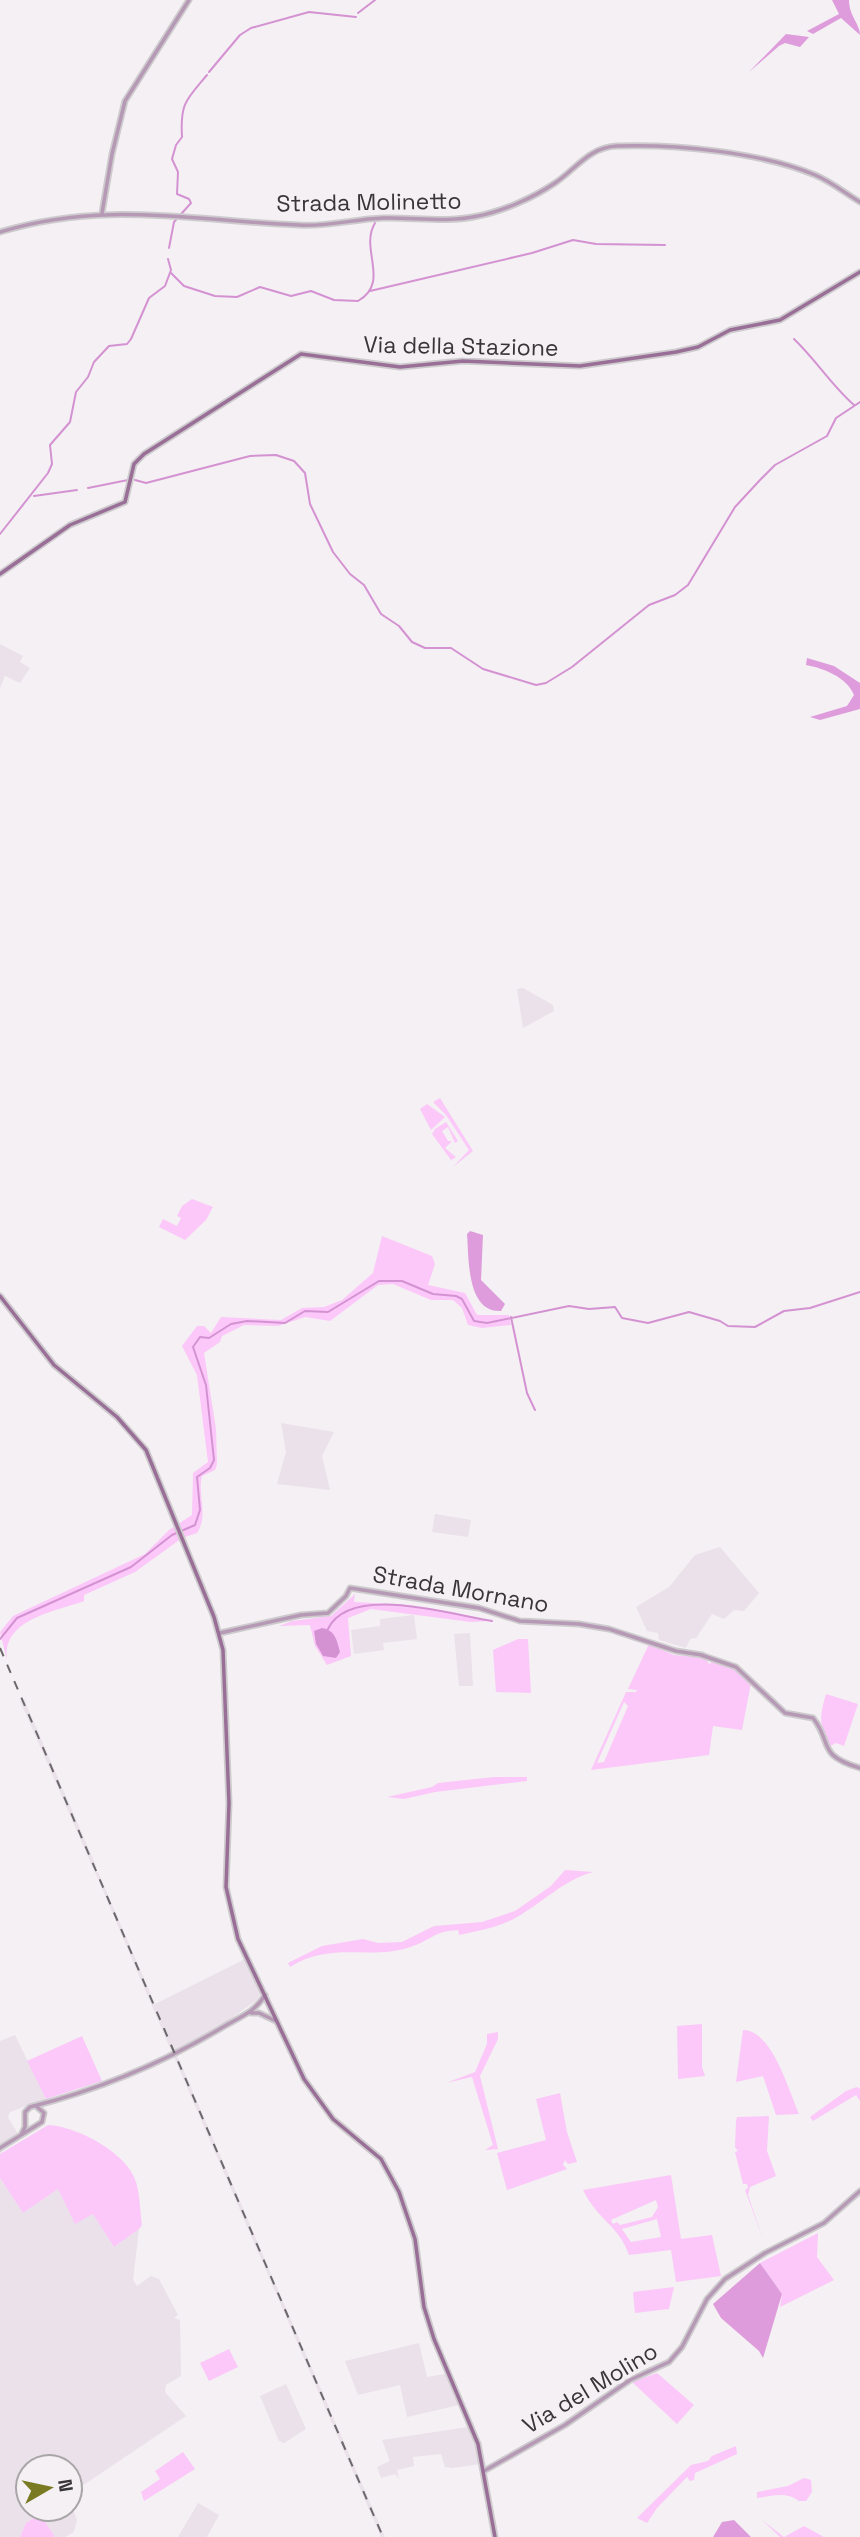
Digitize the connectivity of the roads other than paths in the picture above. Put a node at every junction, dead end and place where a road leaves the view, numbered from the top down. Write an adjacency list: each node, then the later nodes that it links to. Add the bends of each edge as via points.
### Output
1 (188, 0): 3 (street, via 125,101)
2 (860, 202): 3 (street, Strada Molinetto, via 815,174 747,157 687,148 615,146 590,154 535,194 470,218 374,218 300,226)
3 (102, 213): 4 (street, Strada Molinetto, via 29,223)
4 (0, 232)
5 (860, 272): 6 (main road, Via della Stazione, via 780,320 730,330 698,347 676,352 580,366 463,361 400,367 301,354 144,454 134,464 125,502 70,525)
6 (0, 574)
7 (0, 1296): 8 (main road, via 54,1365 138,1439)
8 (220, 1633): 9 (street, Strada Mornano, via 328,1613 350,1588 480,1608 520,1621 609,1629 736,1667 785,1713 813,1718 834,1757); 10 (main road, via 226,1683 227,1896 238,1939)
9 (860, 1768)
10 (265, 1995): 11 (street); 12 (main road)
11 (258, 2006): 12 (street); 13 (street)
12 (270, 2006): 14 (street); 15 (main road)
13 (249, 2013): 14 (street); 16 (street, via 123,2077)
14 (259, 2013): 15 (street)
15 (275, 2021): 24 (main road, via 320,2104 376,2154 394,2183 413,2233 424,2307 434,2339 478,2444)
16 (48, 2101): 17 (street); 18 (street)
17 (34, 2106): 18 (street); 19 (street, via 25,2112)
18 (44, 2112): 20 (street, via 44,2120)
19 (26, 2122): 20 (street); 21 (street)
20 (37, 2126): 21 (street)
21 (22, 2135): 22 (street)
22 (0, 2148)
23 (860, 2191): 24 (street, Via del Molino, via 824,2222 724,2279 669,2362 630,2380 565,2425)
24 (484, 2470): 25 (main road)
25 (495, 2537)

